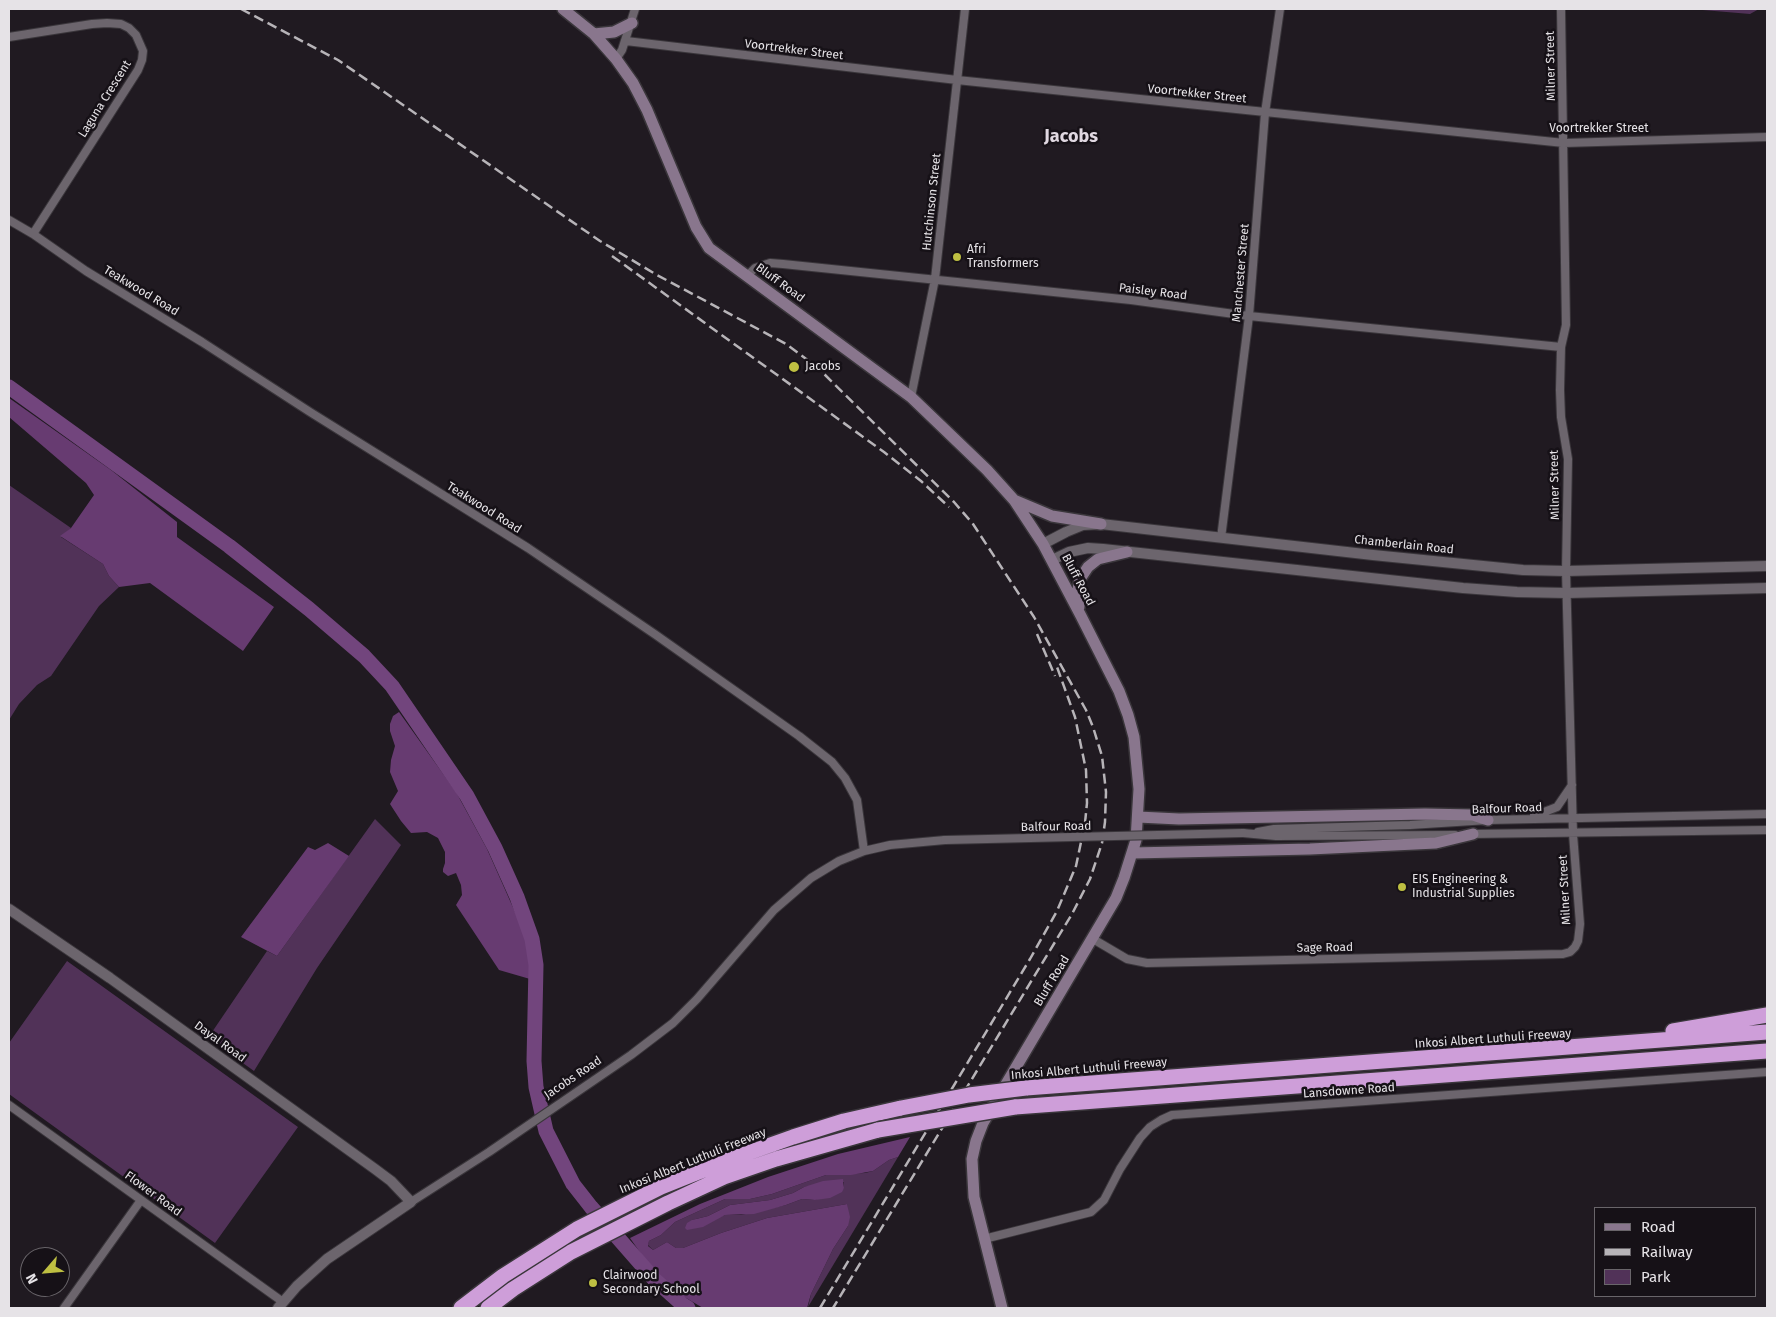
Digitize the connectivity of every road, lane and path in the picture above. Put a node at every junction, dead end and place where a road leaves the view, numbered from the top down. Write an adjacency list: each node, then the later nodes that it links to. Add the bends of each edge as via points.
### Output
1 (563, 9): 7 (main road, Bluff Road)
2 (636, 9): 6 (street)
3 (965, 9): 11 (street, Hutchinson Street)
4 (1280, 9): 12 (street, Manchester Street)
5 (1561, 9): 14 (street, Milner Street)
6 (632, 22): 7 (main road, via 614,32); 9 (street)
7 (594, 34): 10 (main road, Bluff Road)
8 (9, 37): 16 (street, Laguna Crescent, via 92,24 121,24 136,35 143,52 138,70)
9 (626, 41): 10 (street); 11 (street, Voortrekker Street)
10 (616, 59): 17 (main road, Bluff Road, via 647,110 702,239 709,248)
11 (956, 80): 12 (street, Voortrekker Street); 18 (street, Hutchinson Street)
12 (1265, 113): 14 (street, Voortrekker Street); 19 (street, Manchester Street)
13 (1767, 137): 14 (street, Voortrekker Street)
14 (1564, 142): 20 (street, Milner Street, via 1566,325)
15 (9, 220): 16 (street)
16 (33, 234): 45 (street, Teakwood Road, via 86,271 560,569 798,736 832,762 853,791)
17 (747, 276): 18 (street, Paisley Road, via 755,268 770,264); 21 (main road, Bluff Road)
18 (935, 279): 19 (street, Paisley Road); 21 (street, Hutchinson Street)
19 (1249, 316): 20 (street, Paisley Road); 24 (street, Manchester Street)
20 (1561, 347): 29 (street, Milner Street, via 1561,417 1568,459)
21 (911, 397): 22 (main road, Bluff Road)
22 (1014, 500): 23 (main road, via 1052,516); 25 (main road, Bluff Road)
23 (1101, 524): 24 (street, Chamberlain Road); 25 (street, Chamberlain Road, via 1084,525)
24 (1221, 538): 29 (street, Chamberlain Road, via 1523,570)
25 (1043, 544): 27 (main road, Bluff Road)
26 (1127, 552): 27 (street, via 1088,548 1068,552); 31 (street, via 1463,588); 32 (main road, via 1098,559 1088,567 1078,589)
27 (1052, 560): 32 (main road, Bluff Road)
28 (1767, 566): 29 (street, Chamberlain Road)
29 (1566, 571): 31 (street, Milner Street)
30 (1767, 588): 31 (street)
31 (1567, 593): 33 (street, Milner Street)
32 (1080, 614): 36 (main road, Bluff Road, via 1119,690 1133,730 1139,789)
33 (1572, 785): 37 (street, Milner Street); 39 (street, via 1557,807)
34 (1755, 814): 35 (street, Balfour Road); 37 (street, Balfour Road); 40 (street)
35 (1767, 814)
36 (1138, 817): 38 (main road, via 1425,814 1473,815); 46 (main road, Bluff Road)
37 (1573, 817): 39 (street, Balfour Road); 44 (street, Milner Street)
38 (1488, 820): 39 (street, Balfour Road); 42 (street, Balfour Road)
39 (1523, 820)
40 (1756, 830): 41 (street, Balfour Road); 44 (street, Balfour Road)
41 (1767, 830)
42 (1246, 833): 43 (street, Balfour Road, via 1276,836); 45 (street, Balfour Road, bridge, via 945,840 890,844)
43 (1474, 834): 44 (street, Balfour Road); 46 (main road, via 1427,844)
44 (1573, 834): 49 (street, Milner Street, via 1580,924 1575,947)
45 (864, 851): 57 (street, Jacobs Road, via 838,861 798,888 774,910 673,1023 631,1055)
46 (1133, 853): 48 (main road, Bluff Road, via 1116,898)
47 (9, 909): 57 (street, Dayal Road, via 375,1169)
48 (1093, 939): 49 (street, Sage Road, via 1127,959 1147,963); 58 (main road, Bluff Road, via 983,1123 976,1141 972,1176)
49 (1563, 954)
50 (1767, 1014): 52 (highway)
51 (1767, 1032): 52 (highway, Inkosi Albert Luthuli Freeway)
52 (1590, 1046): 61 (highway, Inkosi Albert Luthuli Freeway, bridge, via 1026,1088 969,1095 844,1121 731,1158 612,1210 577,1228)
53 (1767, 1052): 62 (highway, bridge, via 1015,1107 878,1130 724,1177 587,1244)
54 (1767, 1072): 58 (street, Lansdowne Road, via 1172,1116 1150,1127 1140,1138 1104,1200 1091,1212)
55 (9, 1105): 56 (street, Flower Road)
56 (141, 1200): 59 (street, Flower Road); 60 (street)
57 (411, 1202): 59 (street, Jacobs Road, via 327,1259)
58 (984, 1239): 63 (main road, Bluff Road)
59 (281, 1305)
60 (64, 1308)
61 (460, 1308)
62 (488, 1308)
63 (1002, 1308)

